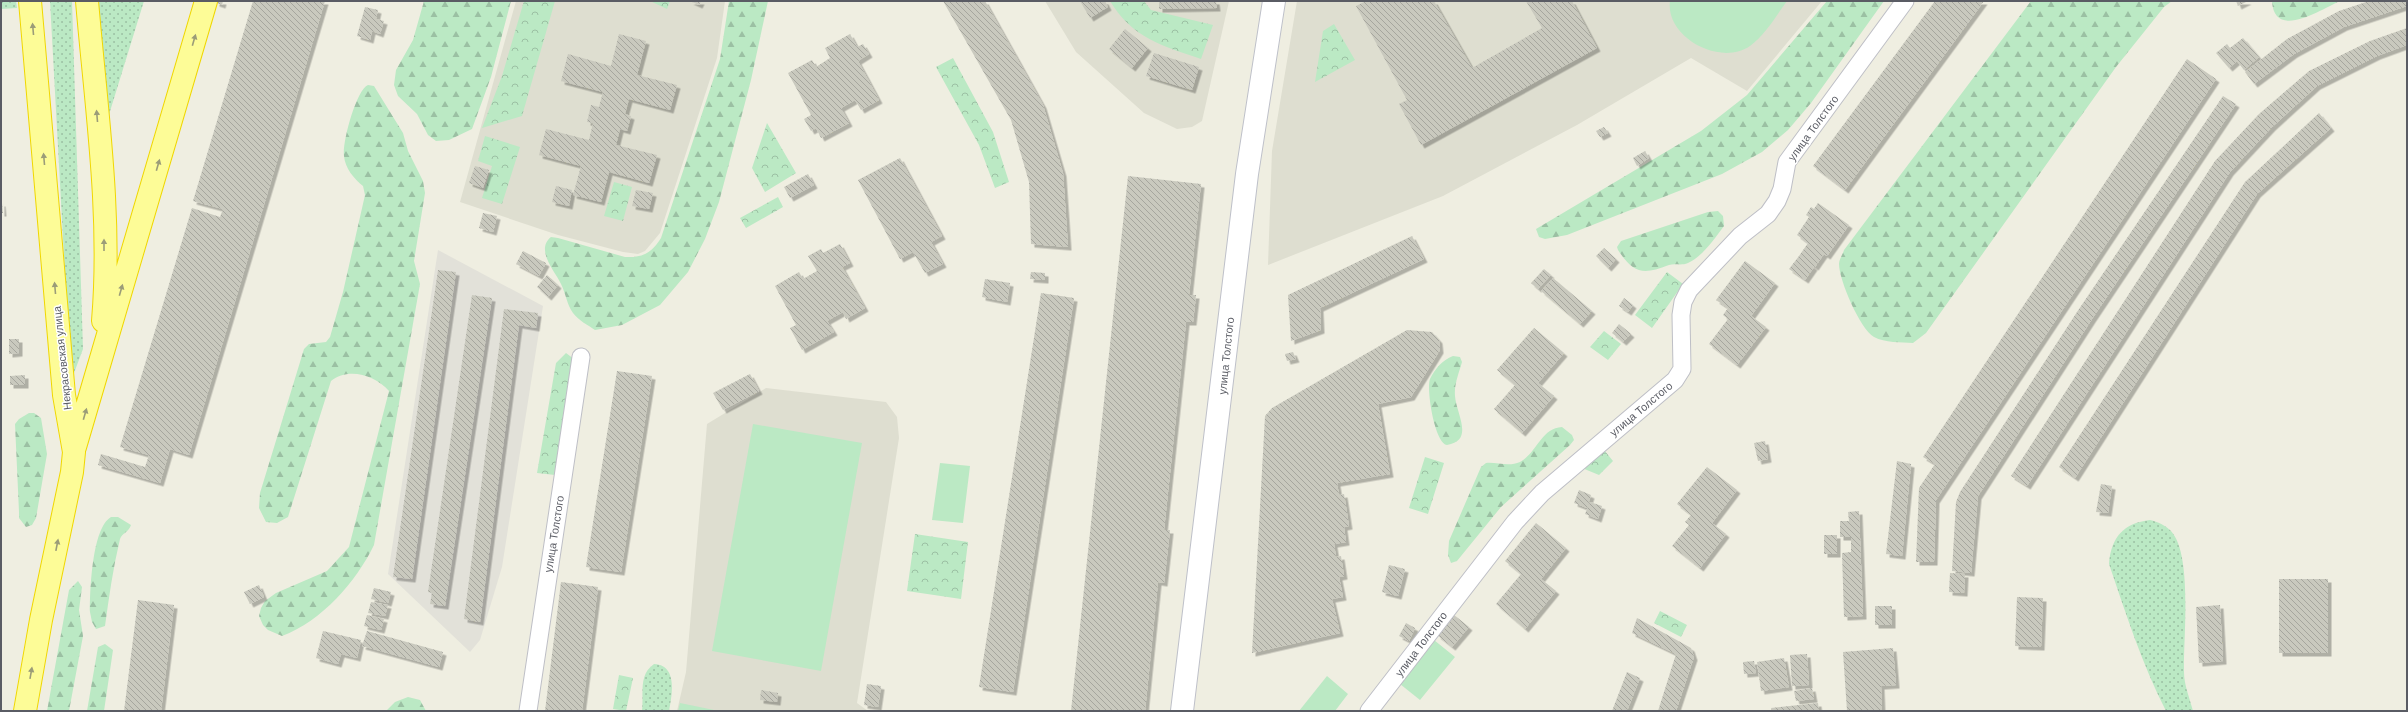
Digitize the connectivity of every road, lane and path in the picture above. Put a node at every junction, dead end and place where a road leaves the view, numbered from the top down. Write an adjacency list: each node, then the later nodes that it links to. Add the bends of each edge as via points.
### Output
1 (30, 1): 8 (highway, Некрасовская улица, one-way to 1, via 64,395)
2 (87, 1): 7 (highway, one-way to 2, via 105,297 104,205)
3 (206, 1): 7 (highway, one-way to 3)
4 (1274, 1): 11 (main road, улица Толстого, via 1247,174)
5 (1905, 1): 12 (street, улица Толстого, via 1787,162 1778,201 1768,214 1740,236 1688,290 1680,315 1682,370 1675,380 1548,488 1515,522)
6 (581, 357): 10 (street, улица Толстого)
7 (99, 368): 8 (highway, one-way to 7)
8 (74, 452): 9 (highway, Некрасовская улица, one-way to 8, via 40,620 72,472)
9 (25, 711)
10 (528, 711)
11 (1182, 711)
12 (1369, 711)

